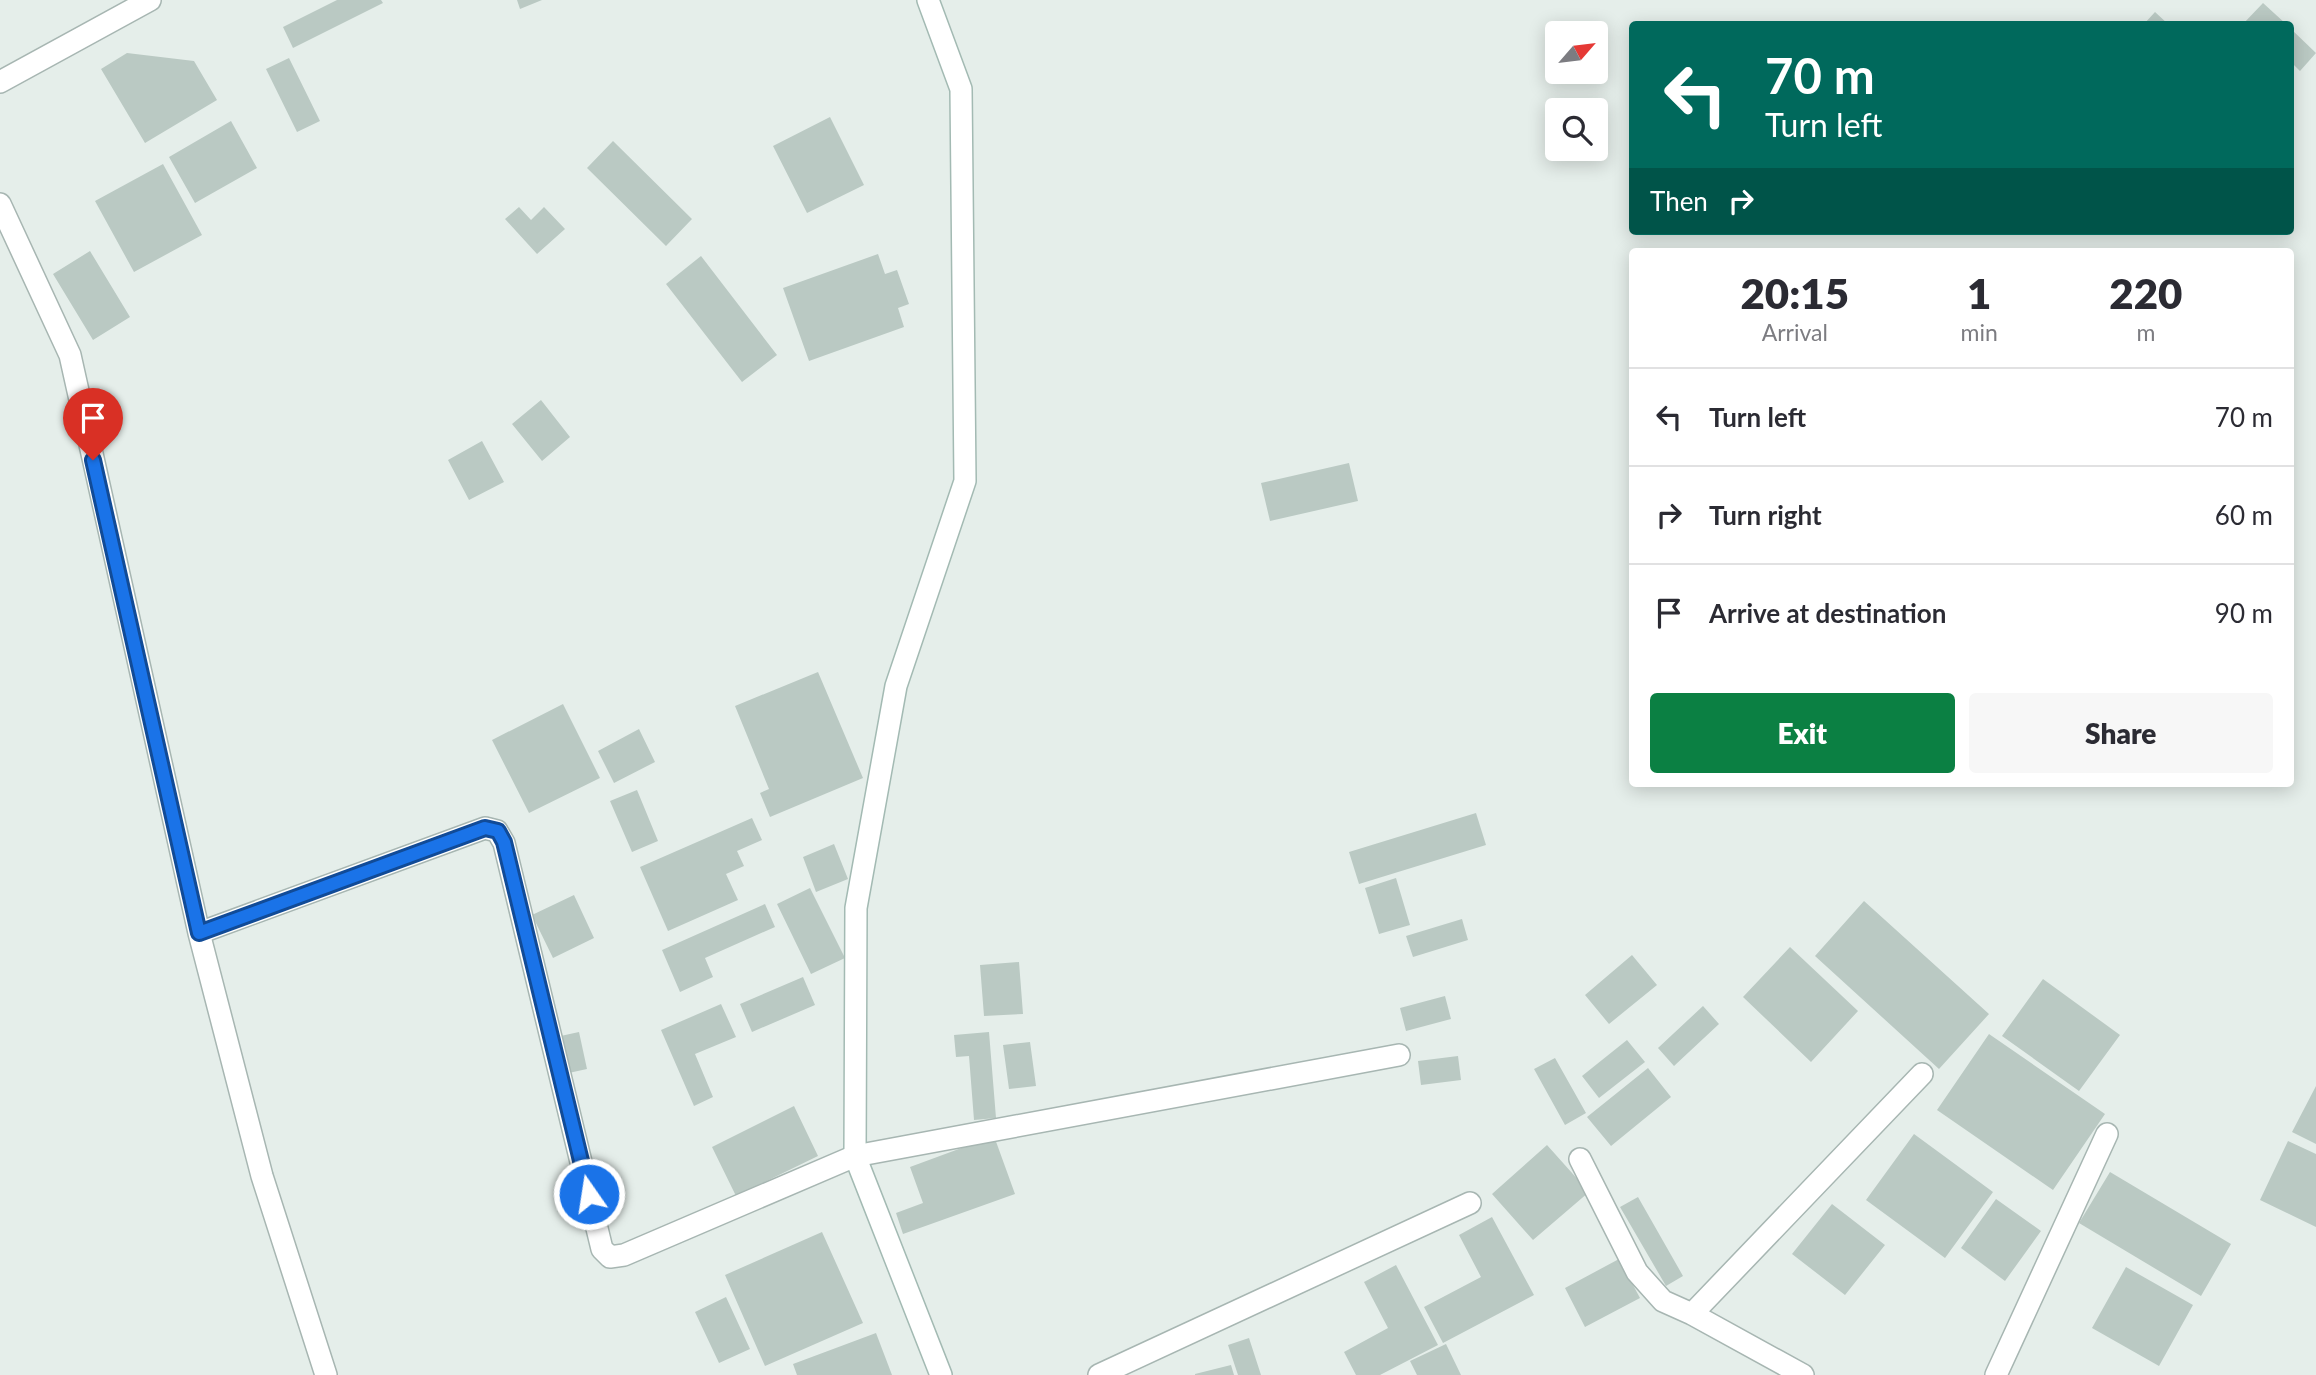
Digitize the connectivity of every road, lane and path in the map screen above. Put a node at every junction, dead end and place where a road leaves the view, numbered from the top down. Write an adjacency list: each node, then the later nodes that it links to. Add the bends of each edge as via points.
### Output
1 (150, 0): 3 (street)
2 (928, 0): 9 (street, via 961,89 965,481 896,686 856,908)
3 (0, 82)
4 (0, 204): 5 (street, via 69,355)
5 (199, 933): 9 (street, via 485,828 498,831 601,1249 610,1257 624,1255); 13 (street, via 262,1176)
6 (1399, 1055): 9 (street)
7 (1922, 1074): 12 (street)
8 (2107, 1134): 17 (street)
9 (855, 1156): 14 (street)
10 (1580, 1159): 12 (street, via 1637,1272 1662,1301)
11 (1470, 1203): 15 (street)
12 (1692, 1314): 16 (street)
13 (326, 1375)
14 (940, 1375)
15 (1099, 1375)
16 (1803, 1375)
17 (1996, 1375)

